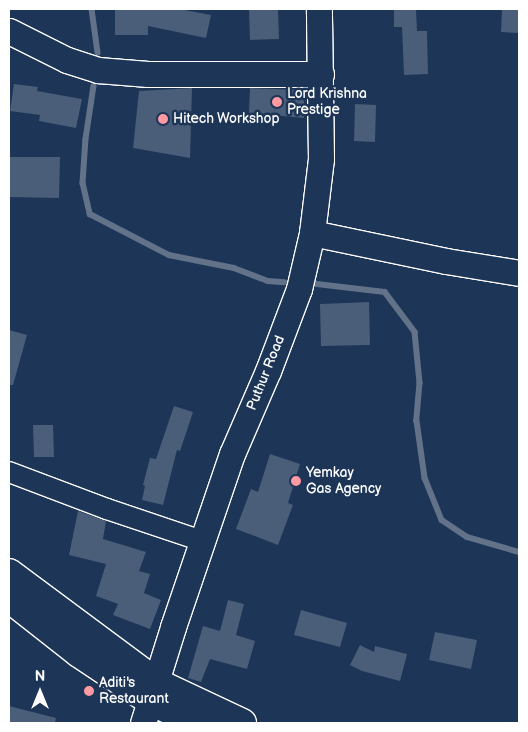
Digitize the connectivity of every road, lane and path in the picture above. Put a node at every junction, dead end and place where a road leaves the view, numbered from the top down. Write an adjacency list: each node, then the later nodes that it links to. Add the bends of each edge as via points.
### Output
1 (319, 9): 3 (street, Puthur Road)
2 (9, 31): 3 (street, via 67,60 98,70 148,74)
3 (320, 74): 4 (street, Puthur Road, via 320,159)
4 (312, 233): 5 (street); 7 (street, Puthur Road, via 299,288 232,454)
5 (519, 273)
6 (9, 472): 7 (street)
7 (202, 540): 10 (street, Puthur Road)
8 (9, 573): 10 (highway)
9 (9, 598): 10 (highway, via 79,653)
10 (150, 702): 11 (highway); 12 (highway)
11 (196, 723)
12 (242, 723)

